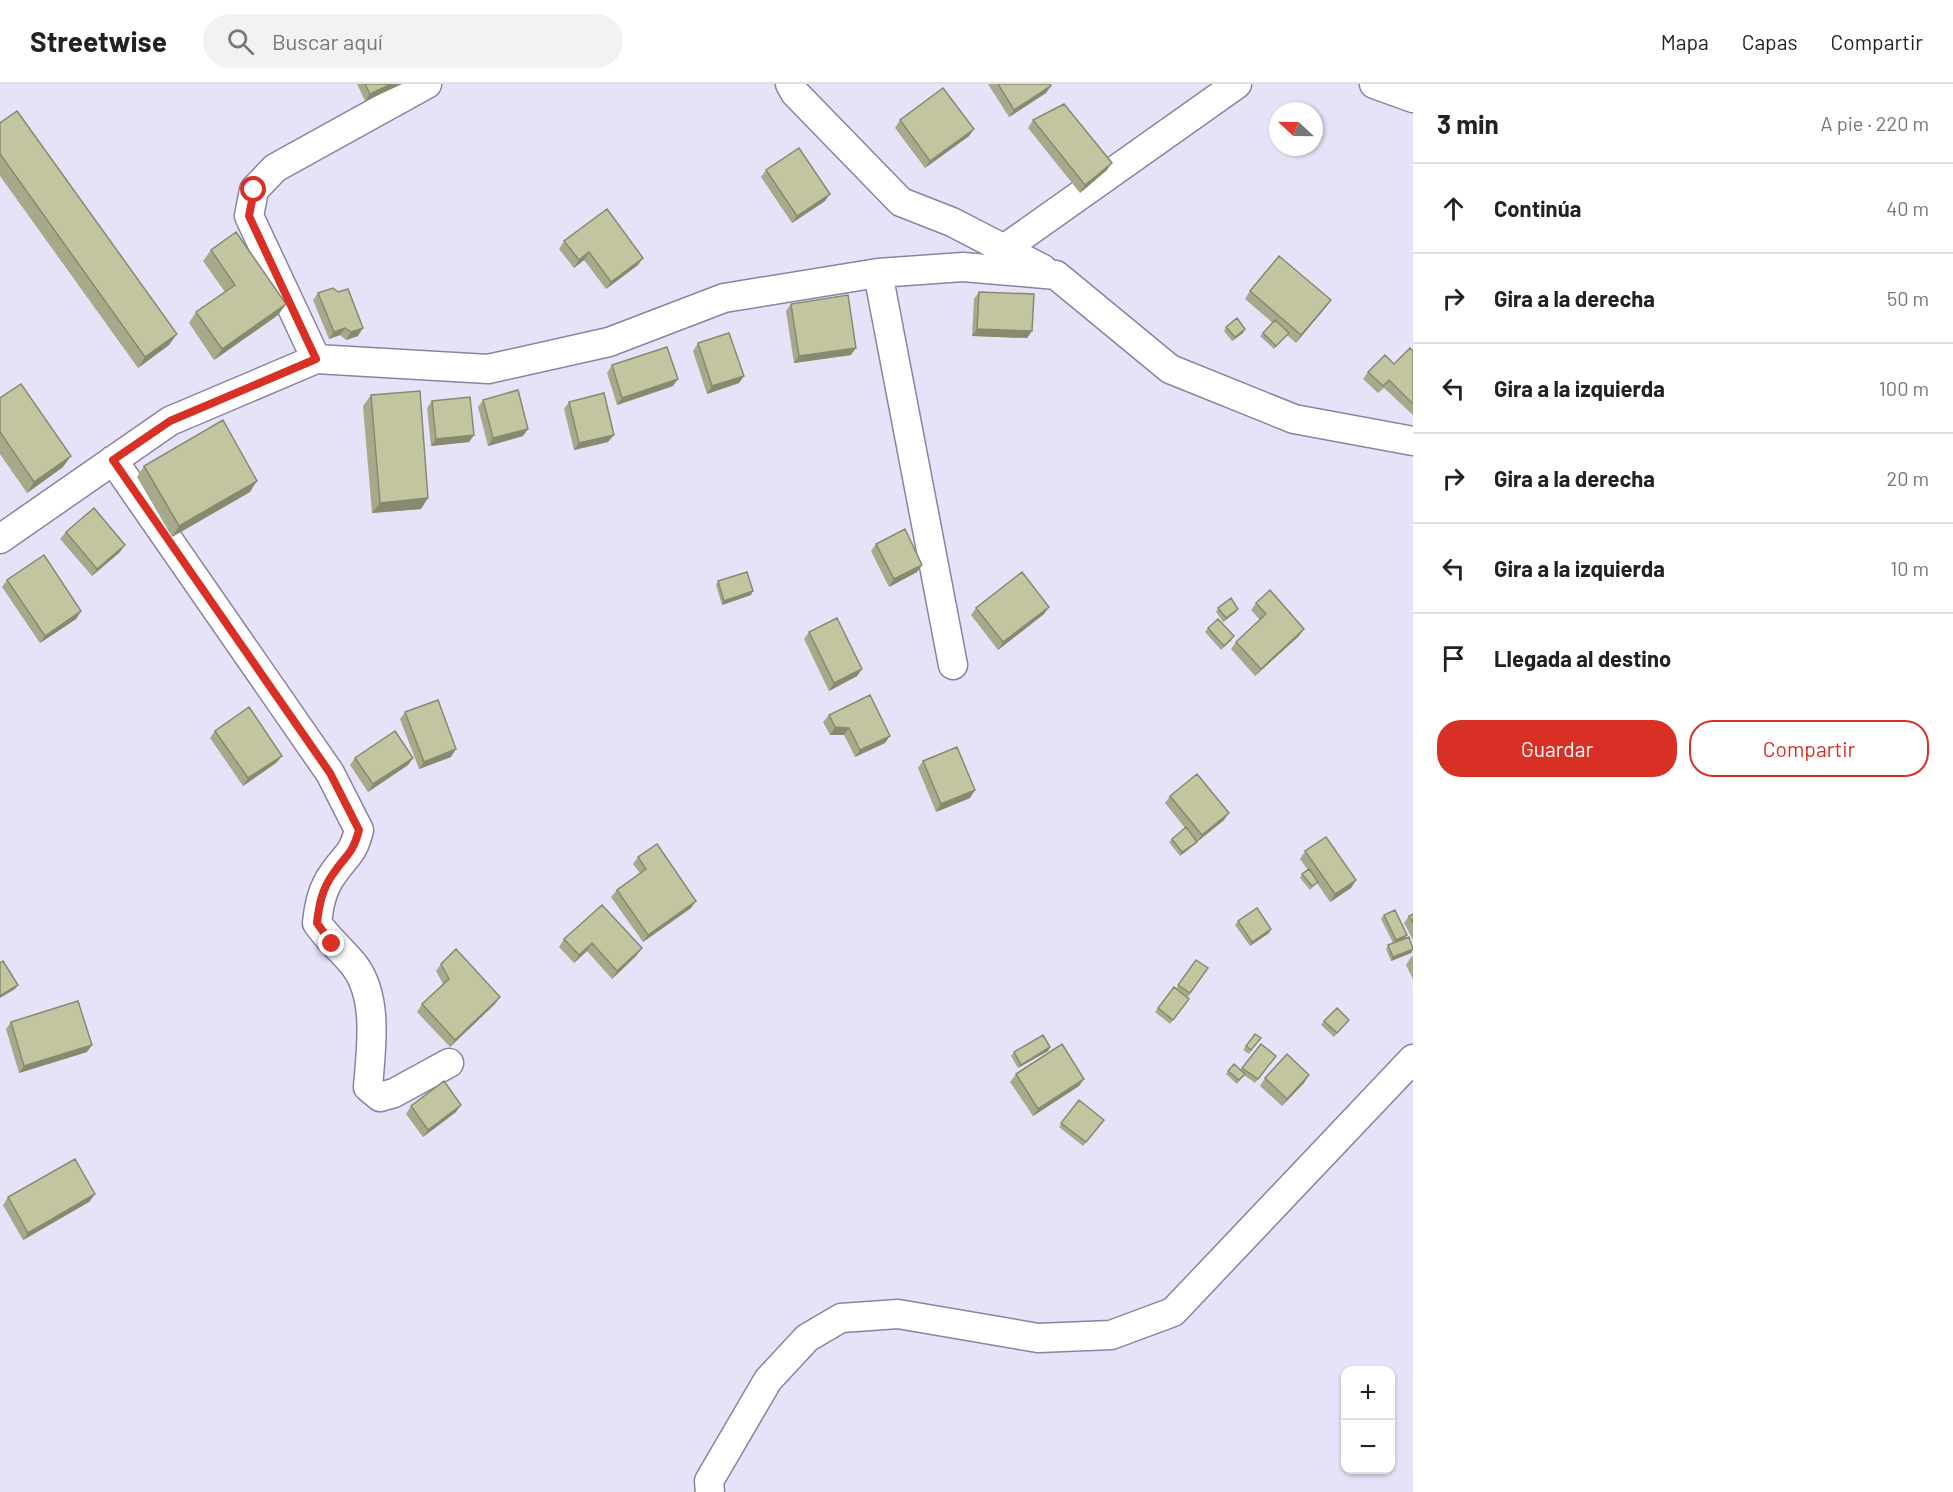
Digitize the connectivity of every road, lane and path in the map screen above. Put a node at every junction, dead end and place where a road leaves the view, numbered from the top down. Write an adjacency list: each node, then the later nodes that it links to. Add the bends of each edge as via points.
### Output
1 (427, 84): 9 (street, via 275,168 254,190 249,216)
2 (790, 84): 6 (street, via 901,202)
3 (1237, 84): 6 (street)
4 (1374, 84): 5 (street)
5 (1413, 99)
6 (1004, 249): 8 (street)
7 (878, 273): 8 (street, via 963,267); 9 (street, via 724,298 609,342 488,369); 13 (street)
8 (1056, 275): 10 (street, via 1170,369 1294,419)
9 (316, 359): 11 (street, via 170,421)
10 (1413, 441)
11 (113, 460): 12 (street); 15 (street, via 330,773 359,830 354,851 333,874 319,900 317,923 354,966 370,1000 368,1087 380,1097 394,1094)
12 (0, 539)
13 (953, 665)
14 (1413, 1059): 16 (street, via 1173,1312 1111,1335 1038,1338 898,1314 841,1318 807,1338 768,1380 709,1480)
15 (449, 1063)
16 (710, 1492)

